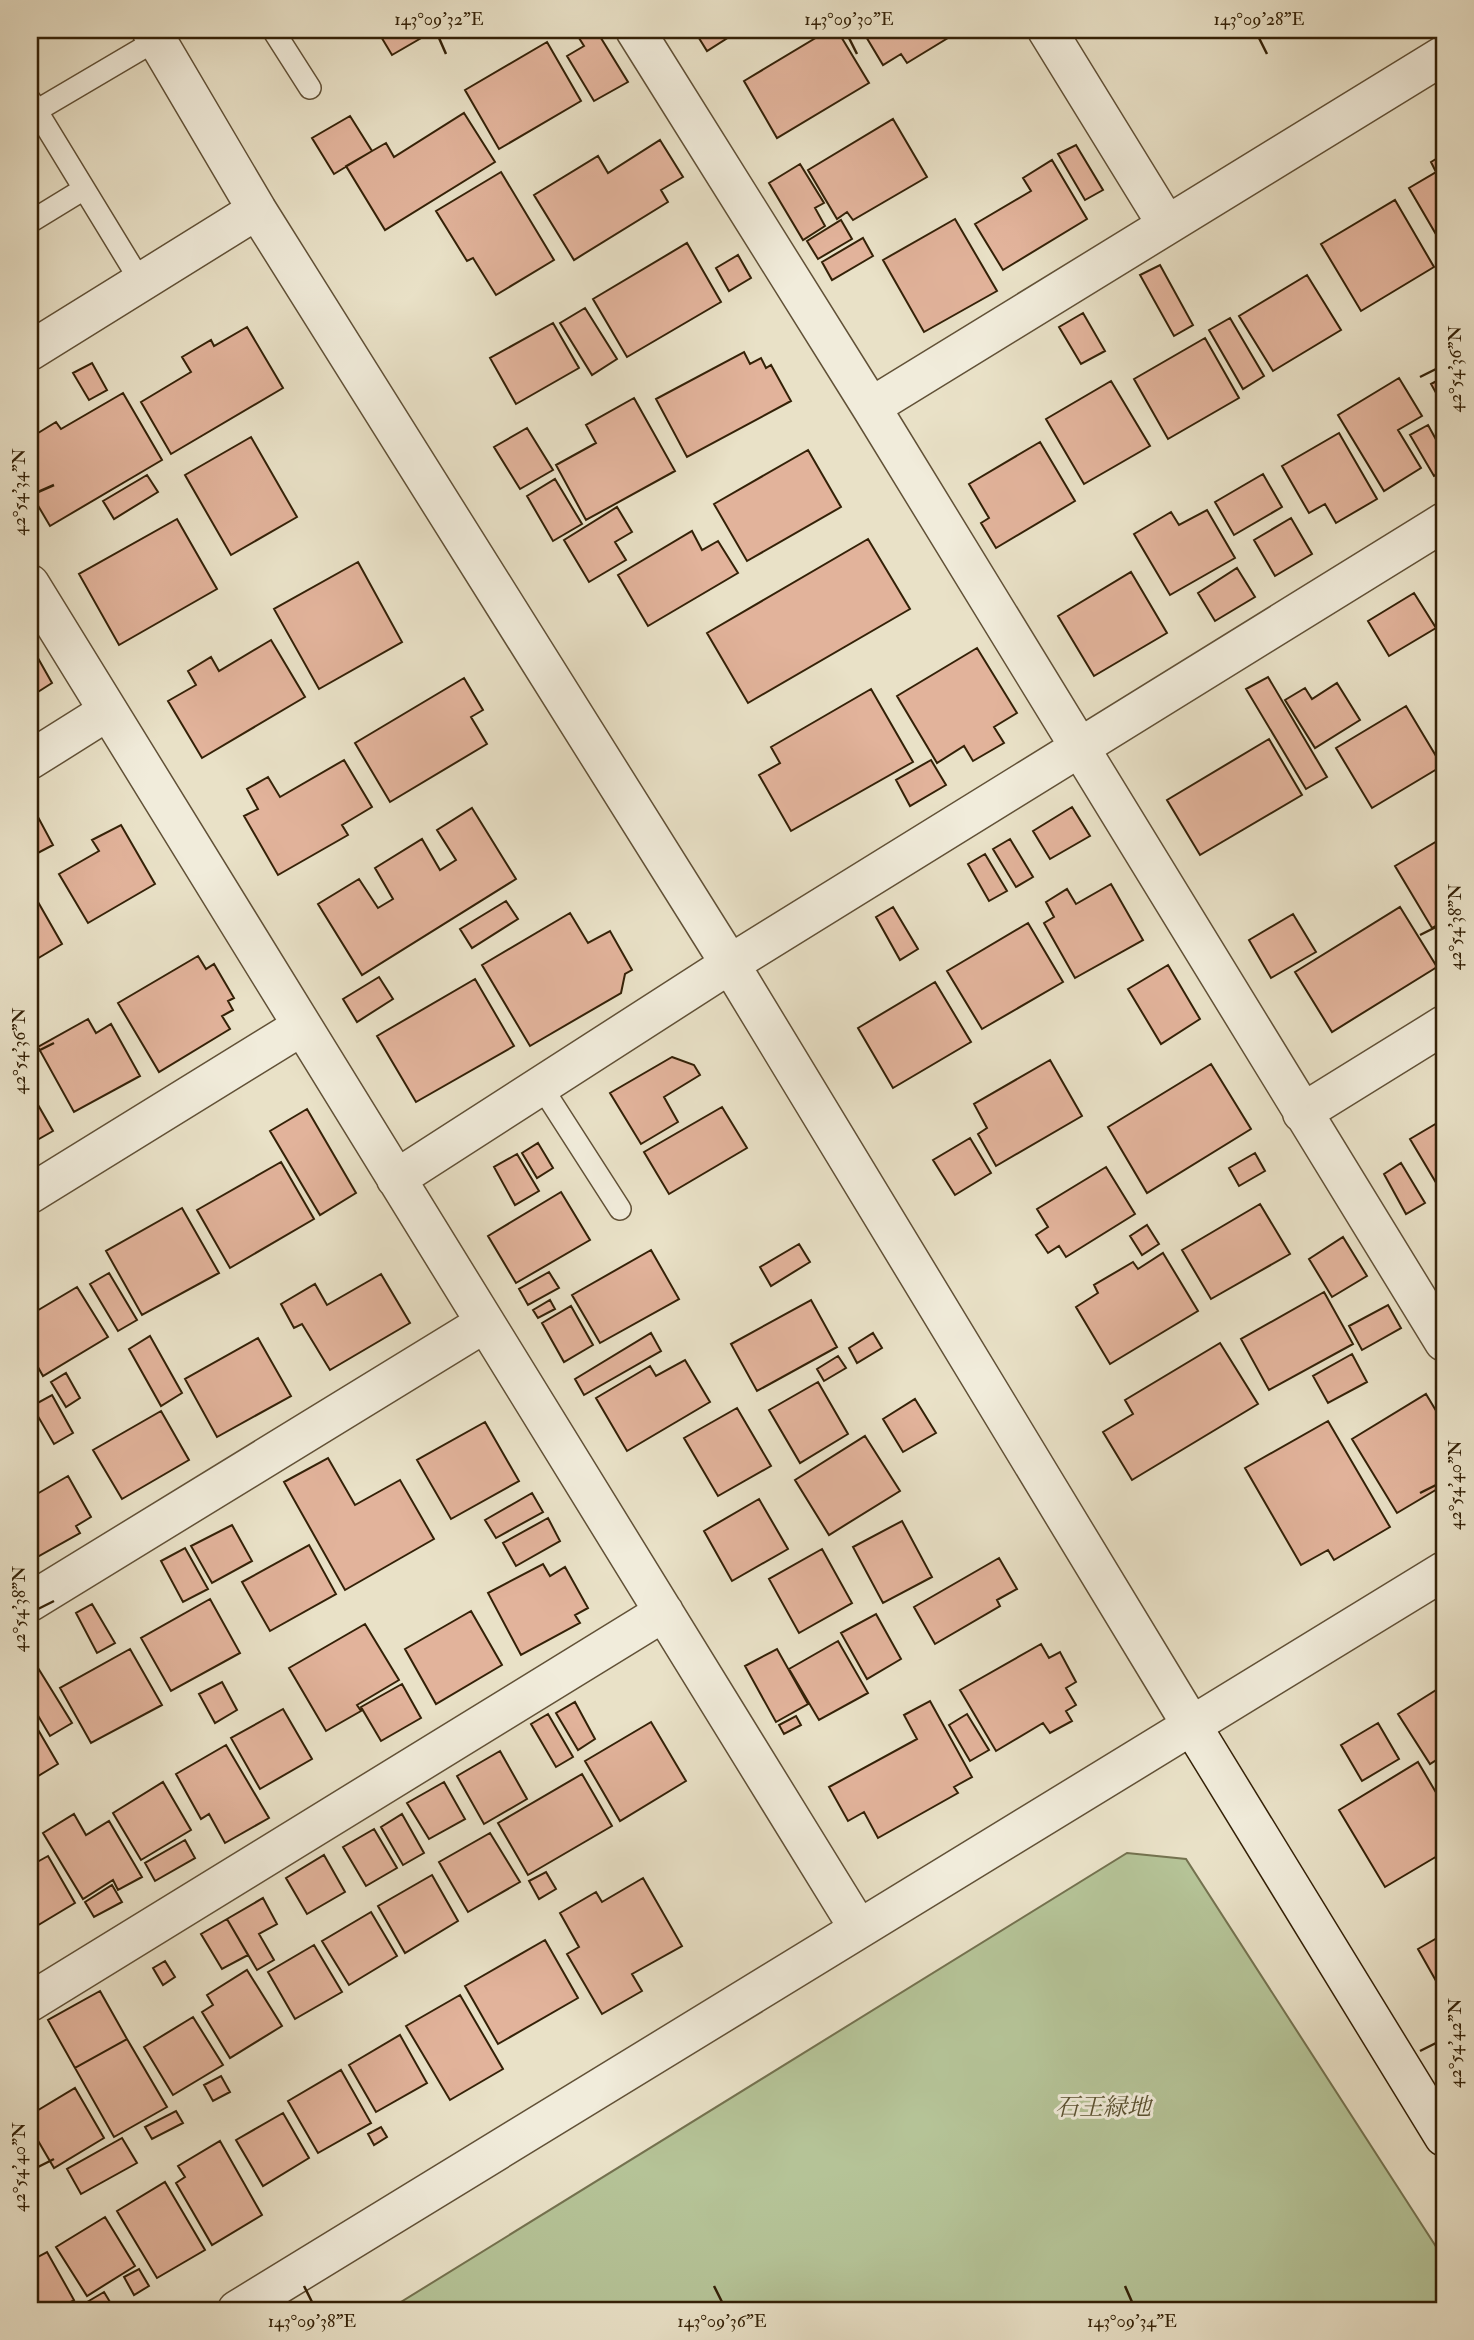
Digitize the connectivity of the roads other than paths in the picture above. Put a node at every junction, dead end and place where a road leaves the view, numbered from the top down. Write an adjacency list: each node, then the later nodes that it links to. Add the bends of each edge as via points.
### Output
1 (273, 30): 6 (lane)
2 (635, 30): 14 (street)
3 (1047, 30): 11 (street)
4 (160, 33): 7 (lane); 9 (street)
5 (1444, 55): 11 (street)
6 (310, 88)
7 (33, 106): 8 (lane)
8 (84, 189): 10 (lane); 12 (lane)
9 (257, 211): 12 (street); 20 (street)
10 (30, 222)
11 (1167, 225): 14 (street)
12 (141, 282): 13 (street)
13 (30, 351)
14 (871, 407): 18 (street)
15 (1444, 522): 18 (street)
16 (30, 584): 17 (street)
17 (108, 711): 19 (street); 21 (street)
18 (1080, 748): 20 (street); 24 (street)
19 (30, 760)
20 (730, 964): 23 (street); 33 (street)
21 (302, 1026): 25 (street); 26 (street)
22 (1444, 1026): 24 (street)
23 (541, 1086): 25 (street); 27 (lane)
24 (1302, 1113): 29 (street)
25 (396, 1178): 28 (street)
26 (30, 1194)
27 (620, 1209)
28 (485, 1323): 31 (street); 32 (street)
29 (1444, 1342)
30 (1444, 1571): 33 (street)
31 (30, 1602)
32 (664, 1612): 34 (street); 35 (street)
33 (1192, 1726): 34 (street); 36 (street)
34 (859, 1929): 37 (street)
35 (30, 2002)
36 (1444, 2137)
37 (237, 2310)

